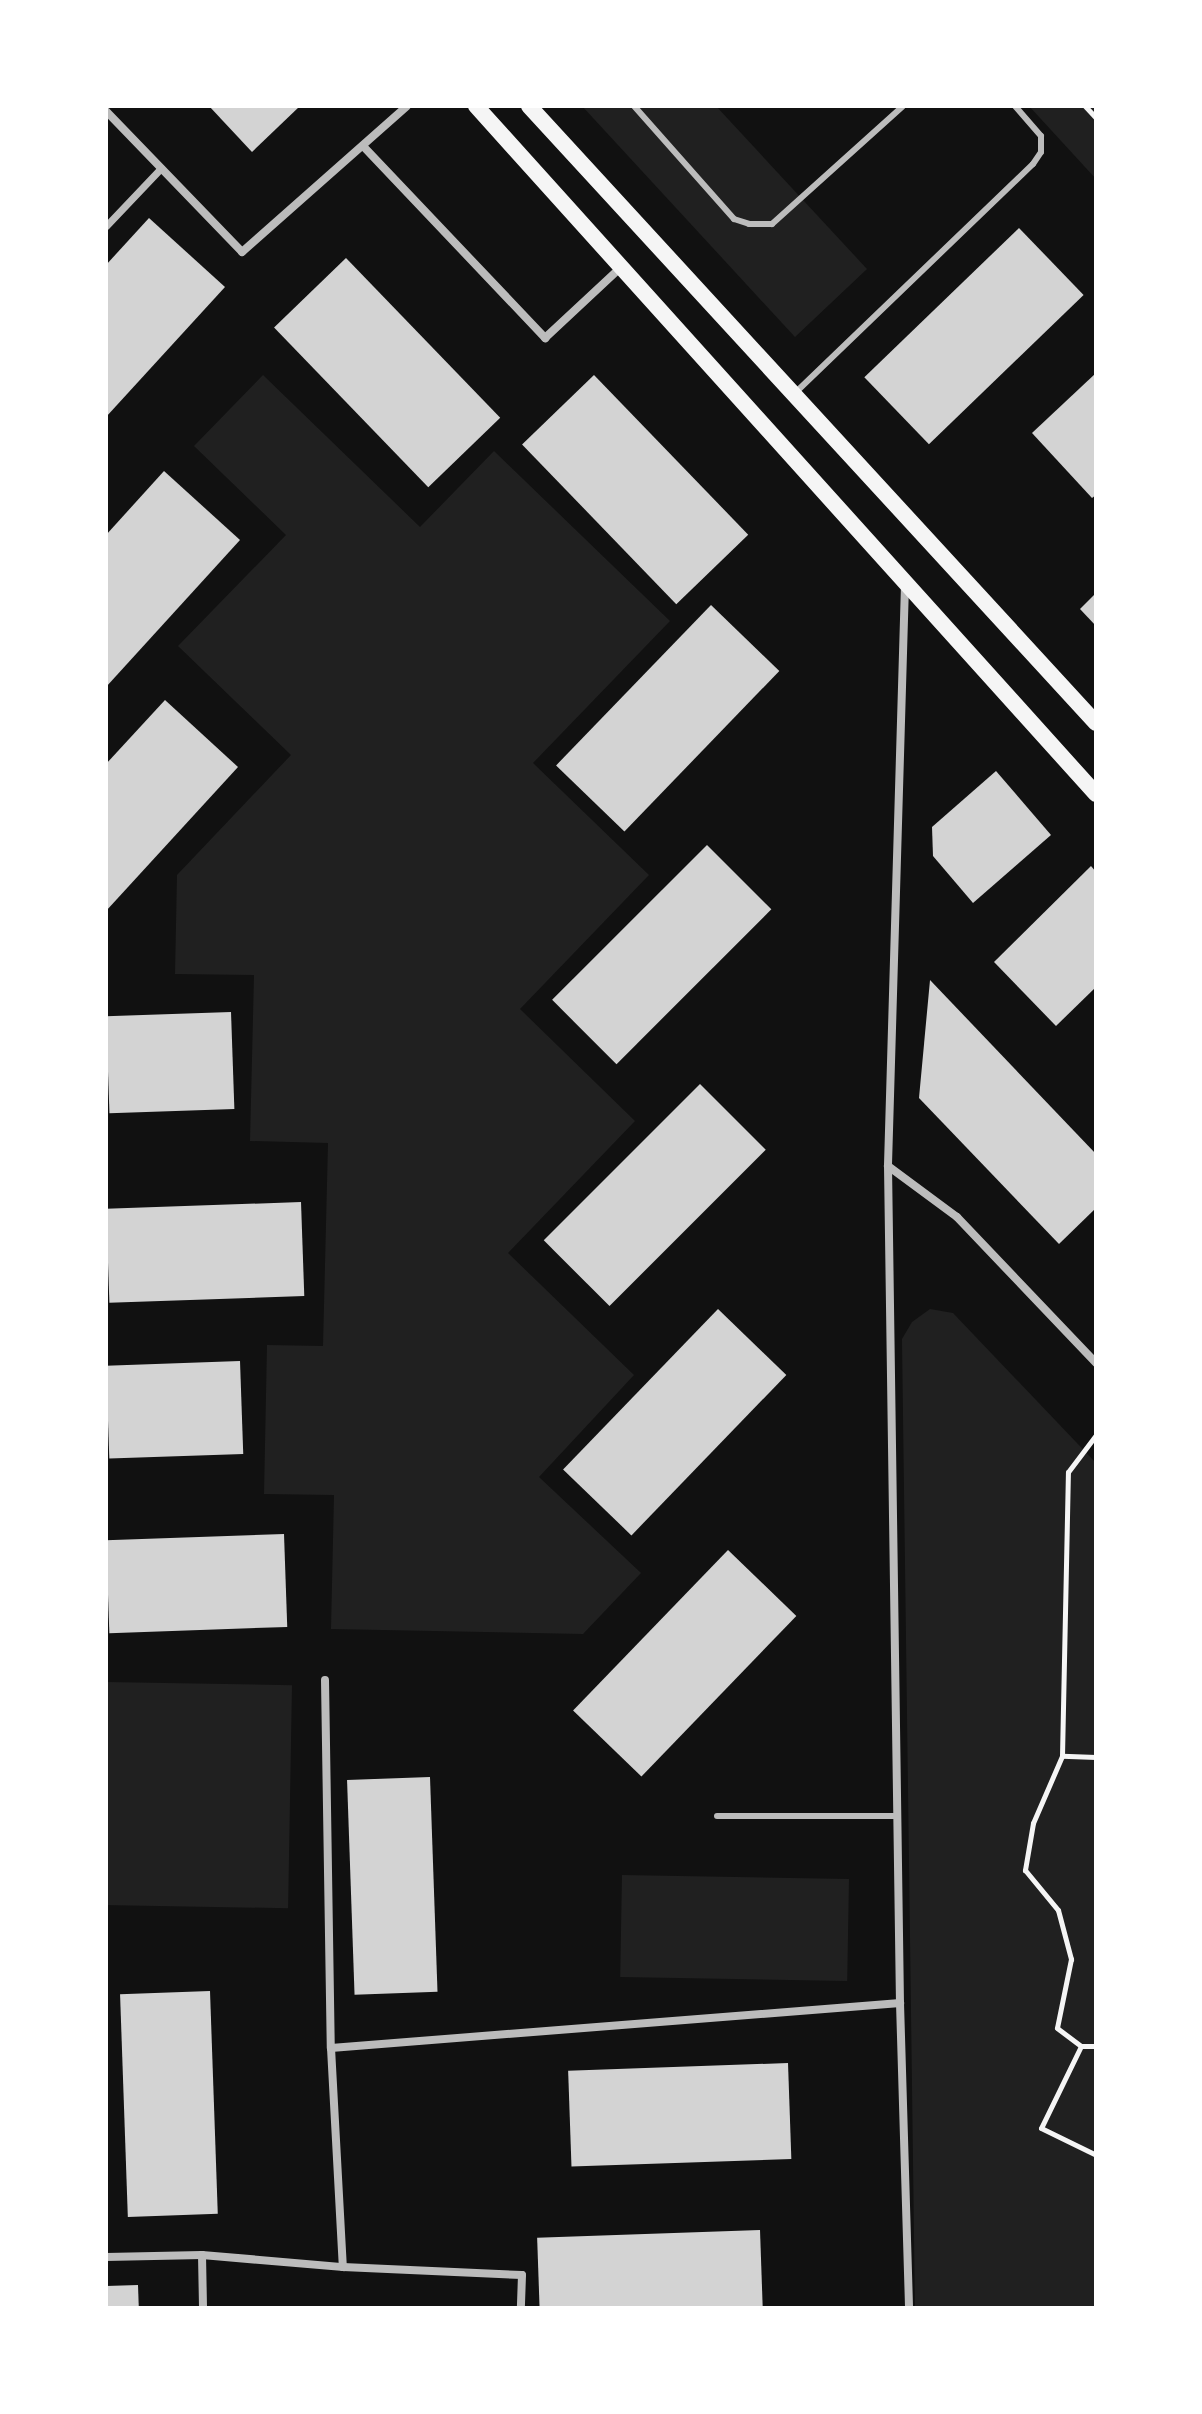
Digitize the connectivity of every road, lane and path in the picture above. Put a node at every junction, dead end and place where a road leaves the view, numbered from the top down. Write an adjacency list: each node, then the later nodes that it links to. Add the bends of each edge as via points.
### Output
1 (407, 106): 10 (street)
2 (476, 106): 13 (main road)
3 (529, 106): 14 (main road)
4 (634, 106): 5 (lane, via 734,219 749,224 772,224)
5 (903, 106)
6 (1015, 106): 14 (lane, via 1041,136 1041,152 1033,164)
7 (1085, 106): 9 (path)
8 (106, 111): 11 (street)
9 (1096, 118)
10 (363, 146): 11 (street, via 242,252); 13 (street, via 545,338)
11 (161, 168): 12 (street)
12 (106, 226)
13 (619, 269): 15 (main road)
14 (794, 394): 16 (main road)
15 (905, 584): 17 (main road); 18 (street)
16 (1096, 723)
17 (1096, 794)
18 (888, 1166): 19 (street, via 957,1217); 25 (street)
19 (1096, 1363)
20 (1096, 1435): 22 (path, via 1068,1472)
21 (325, 1680): 29 (street)
22 (1062, 1756): 23 (path); 27 (path, via 1033,1823 1025,1870 1058,1910 1071,1959 1057,2028)
23 (1096, 1757)
24 (717, 1816): 25 (lane)
25 (898, 1816): 26 (street)
26 (900, 2003): 29 (street); 36 (street)
27 (1081, 2046): 28 (path); 30 (path, via 1041,2128)
28 (1096, 2046)
29 (331, 2048): 33 (street)
30 (1096, 2155)
31 (202, 2255): 32 (street); 33 (street); 34 (street)
32 (106, 2257)
33 (343, 2267): 35 (street, via 522,2275)
34 (203, 2308)
35 (521, 2308)
36 (909, 2308)

